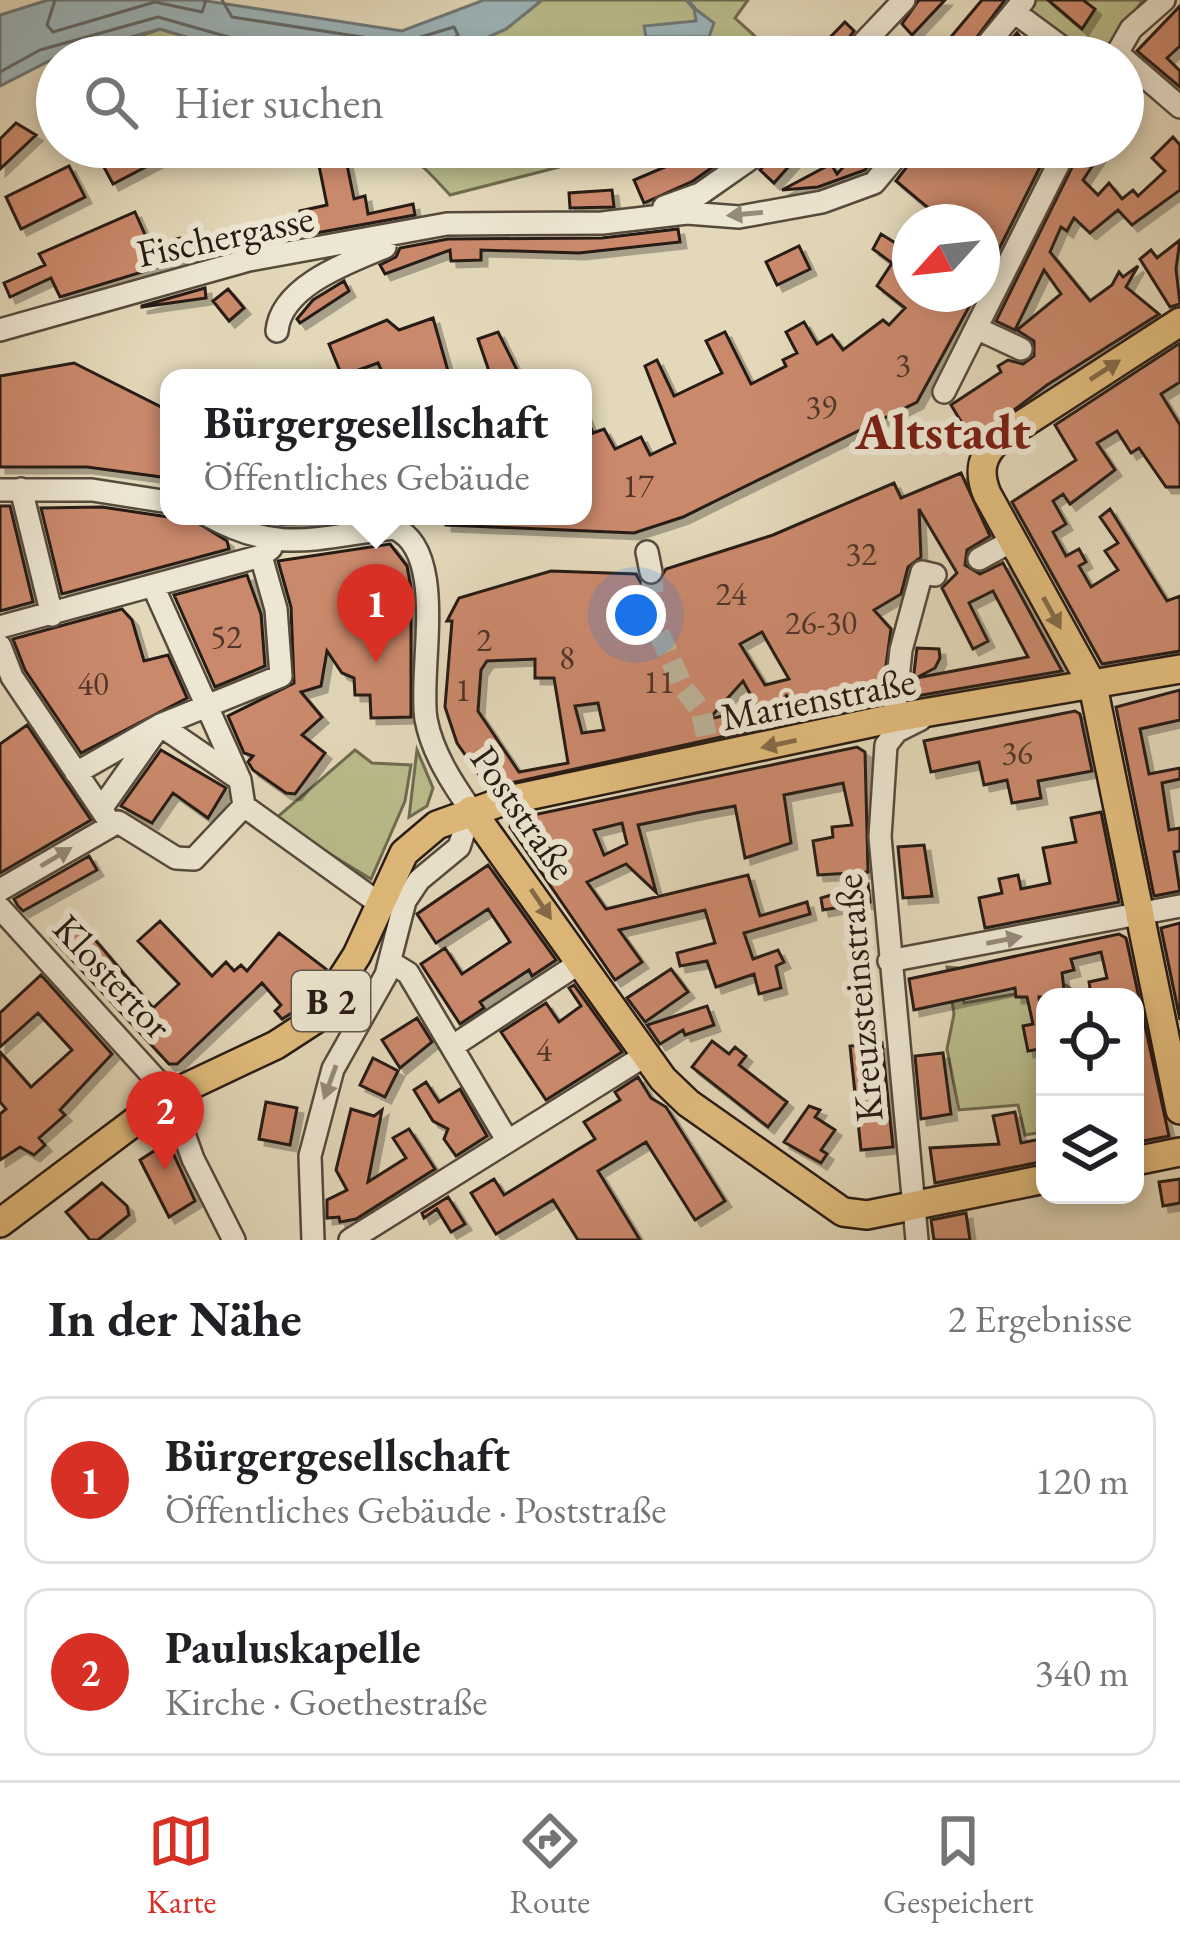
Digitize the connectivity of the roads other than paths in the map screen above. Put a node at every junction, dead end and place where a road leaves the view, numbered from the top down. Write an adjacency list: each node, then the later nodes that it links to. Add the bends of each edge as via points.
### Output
1 (904, 0): 4 (street)
2 (1164, 0): 7 (street)
3 (1019, 6): 5 (street); 6 (street)
4 (870, 36)
5 (994, 36)
6 (1052, 36)
7 (1128, 36)
8 (1144, 77): 9 (street)
9 (1180, 107)
10 (737, 168): 13 (street, via 700,194)
11 (886, 168): 13 (street, Fischergasse, one-way to 13, via 859,191 739,217)
12 (1056, 168): 18 (street)
13 (630, 220): 14 (street, Fischergasse)
14 (447, 224): 17 (street, Fischergasse, via 249,260); 19 (street, Fischergasse, via 376,250 301,292 282,310)
15 (0, 304): 17 (street)
16 (1180, 322): 26 (main road, one-way to 16, via 983,484 983,460 998,440)
17 (10, 327)
18 (976, 328): 20 (street); 21 (street)
19 (277, 331)
20 (1021, 349)
21 (944, 392)
22 (11, 490): 23 (street); 31 (street)
23 (160, 501)
24 (225, 525): 25 (street)
25 (281, 541): 27 (street); 44 (street, Poststraße, via 394,528 419,554 427,723)
26 (1012, 541): 28 (street); 35 (main road, one-way to 35)
27 (260, 556): 30 (street); 36 (street, via 281,676)
28 (979, 559)
29 (935, 574): 38 (street, Kreuzsteinstraße, via 922,572 901,650)
30 (154, 586): 31 (street); 36 (street)
31 (52, 616): 32 (street)
32 (0, 628)
33 (0, 646): 40 (street)
34 (1180, 669): 35 (main road, Marienstraße)
35 (1093, 686): 38 (main road, Marienstraße / B 2); 50 (main road)
36 (205, 707): 37 (street); 41 (street)
37 (160, 725): 40 (street); 41 (street); 45 (street)
38 (895, 725): 39 (main road, Marienstraße / B 2); 42 (street, Kreuzsteinstraße)
39 (847, 735): 42 (street, Kreuzsteinstraße, via 872,752); 44 (main road, Marienstraße / B 2, one-way to 44, via 710,753)
40 (76, 772): 45 (street)
41 (239, 780): 43 (street)
42 (881, 783): 53 (street, Kreuzsteinstraße)
43 (244, 806): 45 (street, via 197,857 182,860); 47 (street)
44 (471, 810): 47 (main road, B 2, via 413,843 395,867); 52 (main road, Poststraße, one-way to 52)
45 (106, 817): 46 (street, one-way to 45)
46 (0, 890)
47 (393, 903): 51 (street); 56 (main road, B 2, via 316,1019)
48 (1180, 906): 50 (street)
49 (0, 908): 56 (street, Klostertor)
50 (1140, 914): 53 (street, one-way to 50); 57 (main road)
51 (390, 962): 54 (street, via 408,973); 65 (street, one-way to 65, via 333,1069 316,1123 308,1187)
52 (580, 962): 54 (street); 55 (main road, Poststraße)
53 (890, 962): 62 (street, Kreuzsteinstraße)
54 (453, 1046): 58 (street)
55 (646, 1054): 58 (street); 62 (main road, Poststraße, via 688,1103 848,1215)
56 (170, 1095): 63 (main road, B 2); 64 (street)
57 (1180, 1110)
58 (507, 1140): 66 (street)
59 (1180, 1152): 60 (main road)
60 (1144, 1159)
61 (1036, 1181): 62 (main road, Poststraße)
62 (913, 1206): 67 (street, Kreuzsteinstraße)
63 (0, 1222)
64 (234, 1240)
65 (313, 1240)
66 (350, 1240)
67 (917, 1240)

